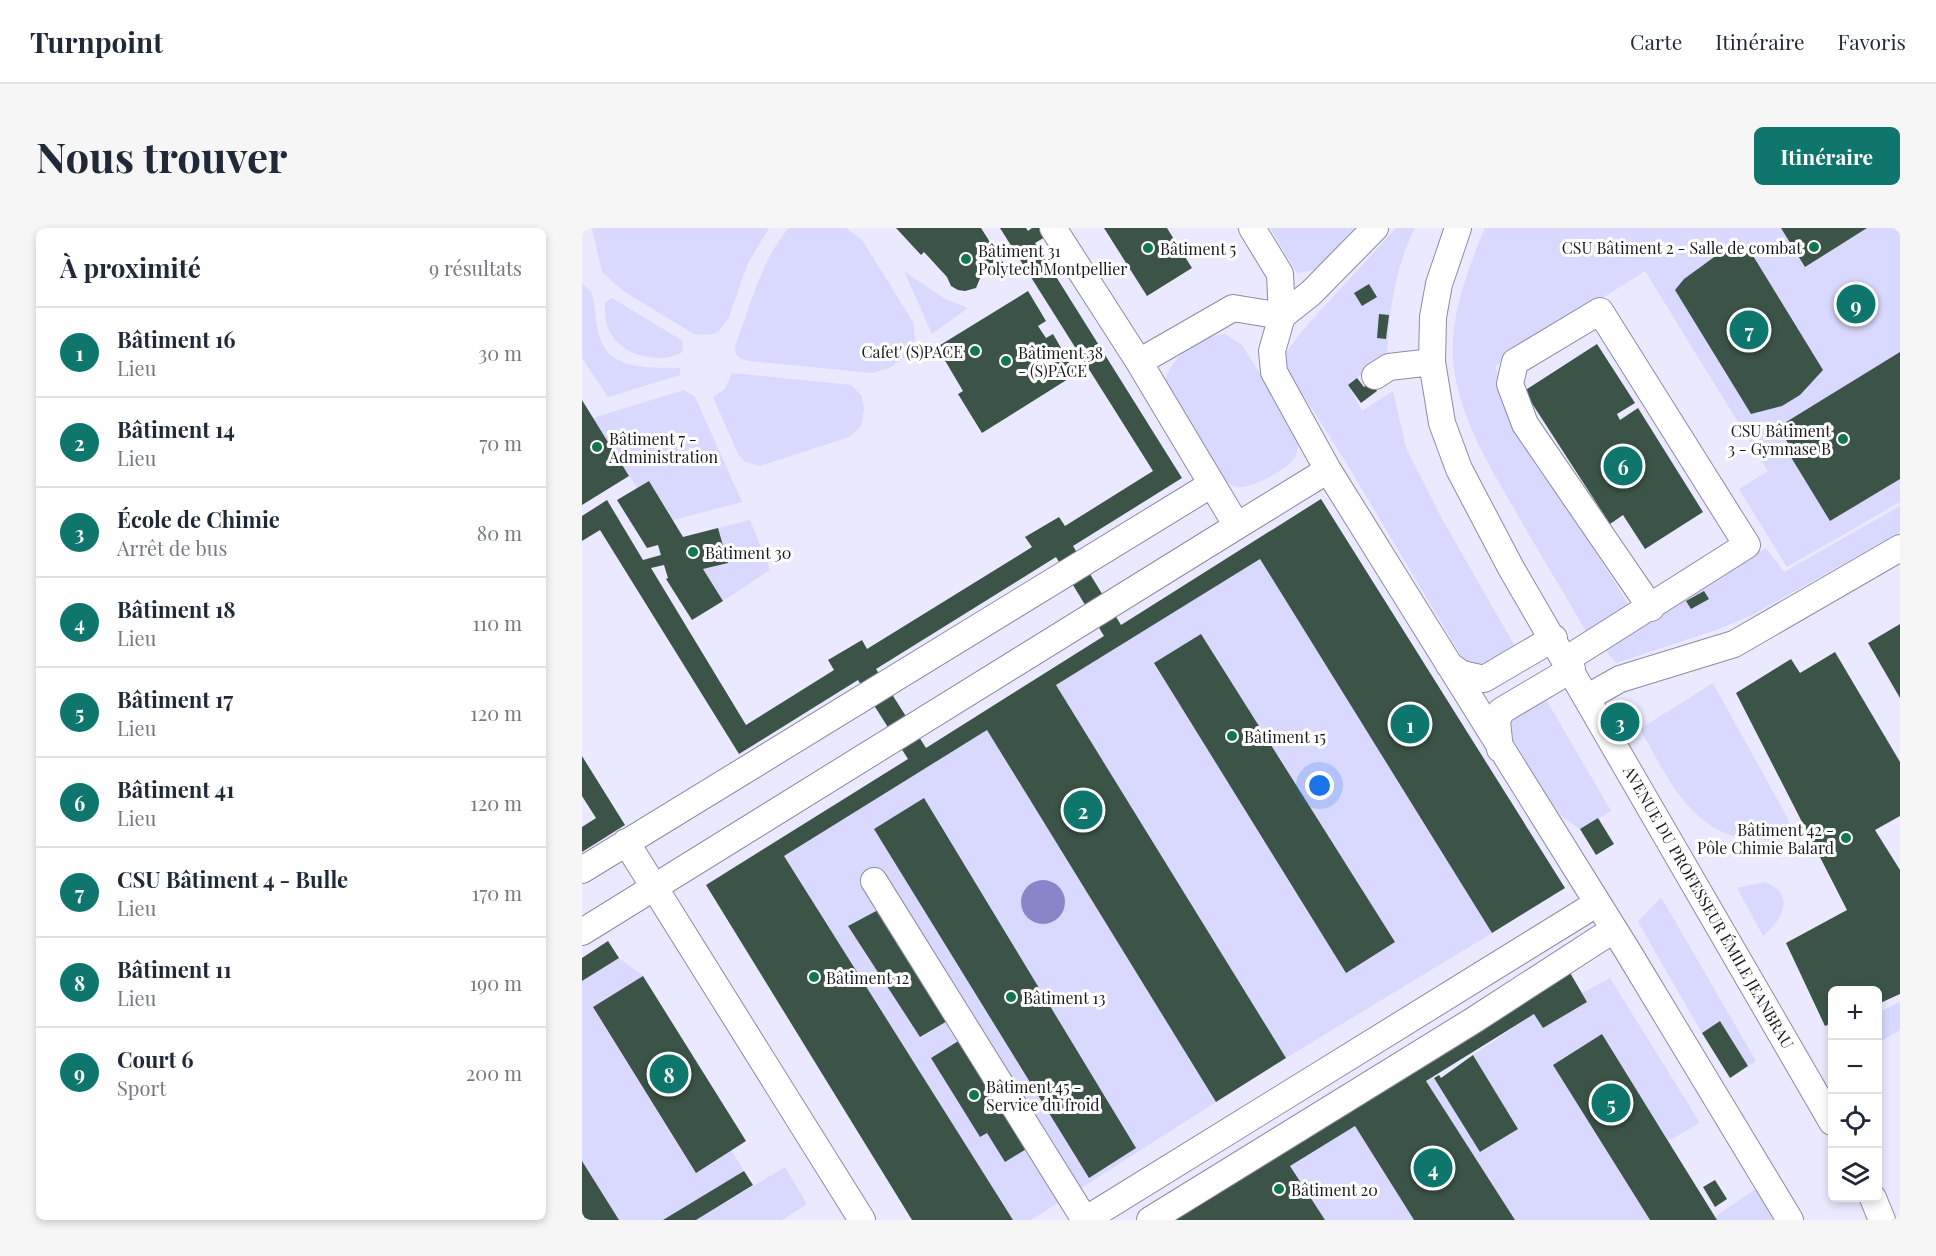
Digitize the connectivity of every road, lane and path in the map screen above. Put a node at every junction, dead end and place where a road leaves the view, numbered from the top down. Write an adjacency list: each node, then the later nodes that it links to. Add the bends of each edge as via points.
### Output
1 (1053, 228): 6 (street)
2 (1252, 228): 5 (street, via 1280,274)
3 (1374, 228): 5 (street, via 1311,293)
4 (1458, 228): 7 (street, AVENUE DU PROFESSEUR ÉMILE JEANBRAU, via 1439,284 1433,317)
5 (1282, 316): 6 (street, via 1233,308); 9 (street, via 1272,351 1274,372)
6 (1140, 362): 10 (street)
7 (1432, 362): 8 (street); 14 (street, AVENUE DU PROFESSEUR ÉMILE JEANBRAU, via 1442,423 1458,469)
8 (1385, 375)
9 (1328, 470): 11 (street); 15 (street)
10 (1212, 484): 11 (street); 20 (street)
11 (1237, 526): 23 (street)
12 (1900, 548): 18 (street, via 1734,644 1620,679)
13 (1651, 608): 13 (street, via 1525,424 1510,384 1515,362 1600,311 1747,545); 14 (street)
14 (1564, 656): 16 (street); 17 (street); 18 (street, AVENUE DU PROFESSEUR ÉMILE JEANBRAU)
15 (1448, 664): 16 (street, via 1462,674 1484,680); 19 (street)
16 (1509, 664): 17 (street, via 1504,674 1512,690)
17 (1526, 696): 19 (street, via 1501,711 1497,722)
18 (1588, 697): 27 (street, AVENUE DU PROFESSEUR ÉMILE JEANBRAU)
19 (1500, 749): 24 (street)
20 (626, 842): 21 (street); 23 (street)
21 (582, 870)
22 (874, 882): 30 (street)
23 (653, 886): 26 (street); 29 (street)
24 (1596, 904): 25 (street); 30 (street)
25 (1612, 930): 31 (street, via 1465,1026); 32 (street)
26 (582, 932)
27 (1828, 1113)
28 (1875, 1202): 33 (street)
29 (862, 1220)
30 (1085, 1220)
31 (1150, 1220)
32 (1790, 1220)
33 (1882, 1220)

